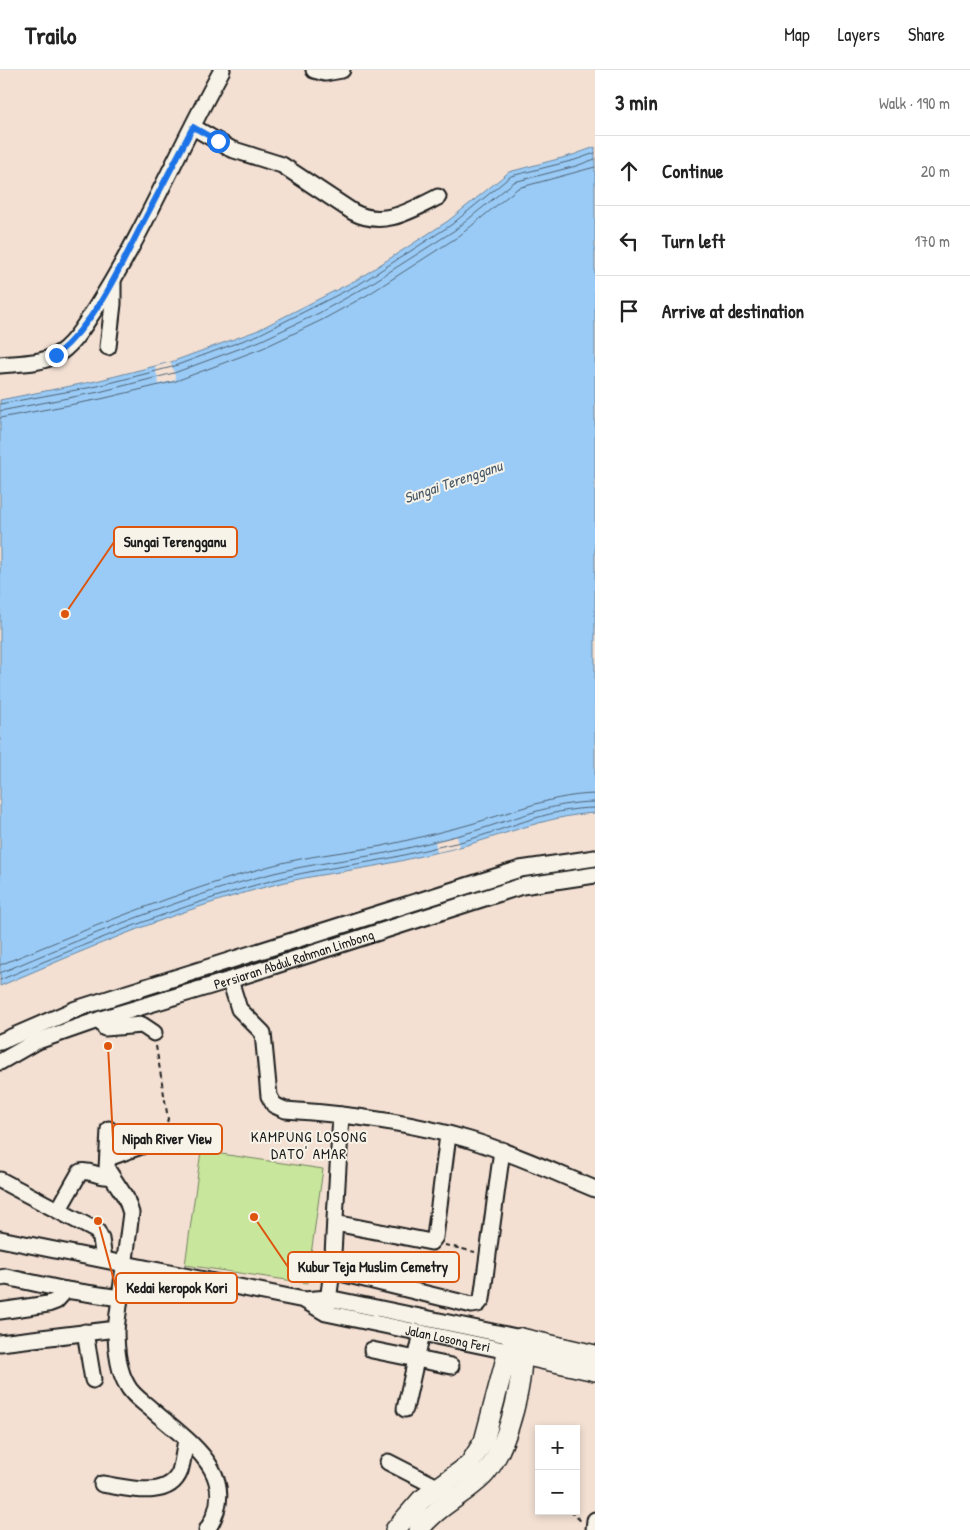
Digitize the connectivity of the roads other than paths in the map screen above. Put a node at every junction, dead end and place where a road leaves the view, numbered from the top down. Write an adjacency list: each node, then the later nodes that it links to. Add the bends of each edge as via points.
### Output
1 (222, 70): 4 (street)
2 (314, 70): 3 (street, via 325,73)
3 (342, 70)
4 (193, 127): 5 (street, via 231,149 282,165 366,218 379,220 396,216); 6 (street)
5 (438, 197)
6 (113, 281): 7 (street); 8 (street, via 86,323 56,355 38,361)
7 (108, 347)
8 (0, 365)
9 (595, 858): 14 (street, Persiaran Abdul Rahman Limbong, via 520,869 76,1009)
10 (595, 875): 11 (street, Persiaran Abdul Rahman Limbong, via 522,886)
11 (230, 980): 12 (street, Persiaran Abdul Rahman Limbong); 16 (street, via 239,1009 263,1032 269,1096 274,1105 285,1110)
12 (101, 1019): 13 (street, via 105,1028 142,1025); 15 (street, Persiaran Abdul Rahman Limbong, via 35,1042)
13 (154, 1033)
14 (0, 1042)
15 (0, 1062)
16 (341, 1115): 18 (street); 26 (street)
17 (110, 1129): 21 (street)
18 (448, 1135): 20 (street); 26 (street, via 434,1237 429,1242)
19 (158, 1140): 21 (street)
20 (502, 1150): 24 (street); 30 (street, via 482,1300 478,1304)
21 (108, 1158): 22 (street)
22 (110, 1176): 25 (street, via 80,1172); 29 (street, via 126,1198 131,1212)
23 (0, 1180): 25 (street)
24 (595, 1189)
25 (60, 1209): 28 (street, via 97,1230)
26 (334, 1223): 30 (street)
27 (0, 1239): 28 (street, Jalan Losong Feri)
28 (104, 1259): 29 (street, Jalan Losong Feri)
29 (125, 1264): 33 (street); 34 (street, Jalan Losong Feri)
30 (332, 1272): 34 (street)
31 (0, 1278): 32 (street)
32 (66, 1290): 33 (street); 35 (street, via 56,1301 48,1304)
33 (120, 1298): 36 (street)
34 (327, 1306): 38 (street, Jalan Losong Feri); 40 (street, Jalan Losong Feri)
35 (0, 1311)
36 (116, 1329): 37 (street); 48 (street, via 125,1383 132,1393)
37 (85, 1332): 39 (street); 46 (street)
38 (422, 1333): 40 (street, Jalan Losong Feri); 43 (street)
39 (0, 1343)
40 (518, 1348): 42 (main road, Jalan Losong Feri); 45 (main road, Jalan Losong Feri); 51 (main road, via 484,1441 469,1465); 54 (main road, via 510,1423 494,1462 464,1494 434,1513)
41 (372, 1350): 43 (street)
42 (595, 1355)
43 (416, 1359): 44 (street); 47 (street)
44 (451, 1366)
45 (595, 1371)
46 (93, 1380)
47 (405, 1409)
48 (186, 1440): 50 (street, via 180,1472 169,1485 155,1490); 52 (street, via 215,1471 220,1485 220,1504)
49 (388, 1462): 51 (street)
50 (102, 1484)
51 (437, 1487): 53 (main road)
52 (207, 1530)
53 (395, 1530)
54 (418, 1530)

